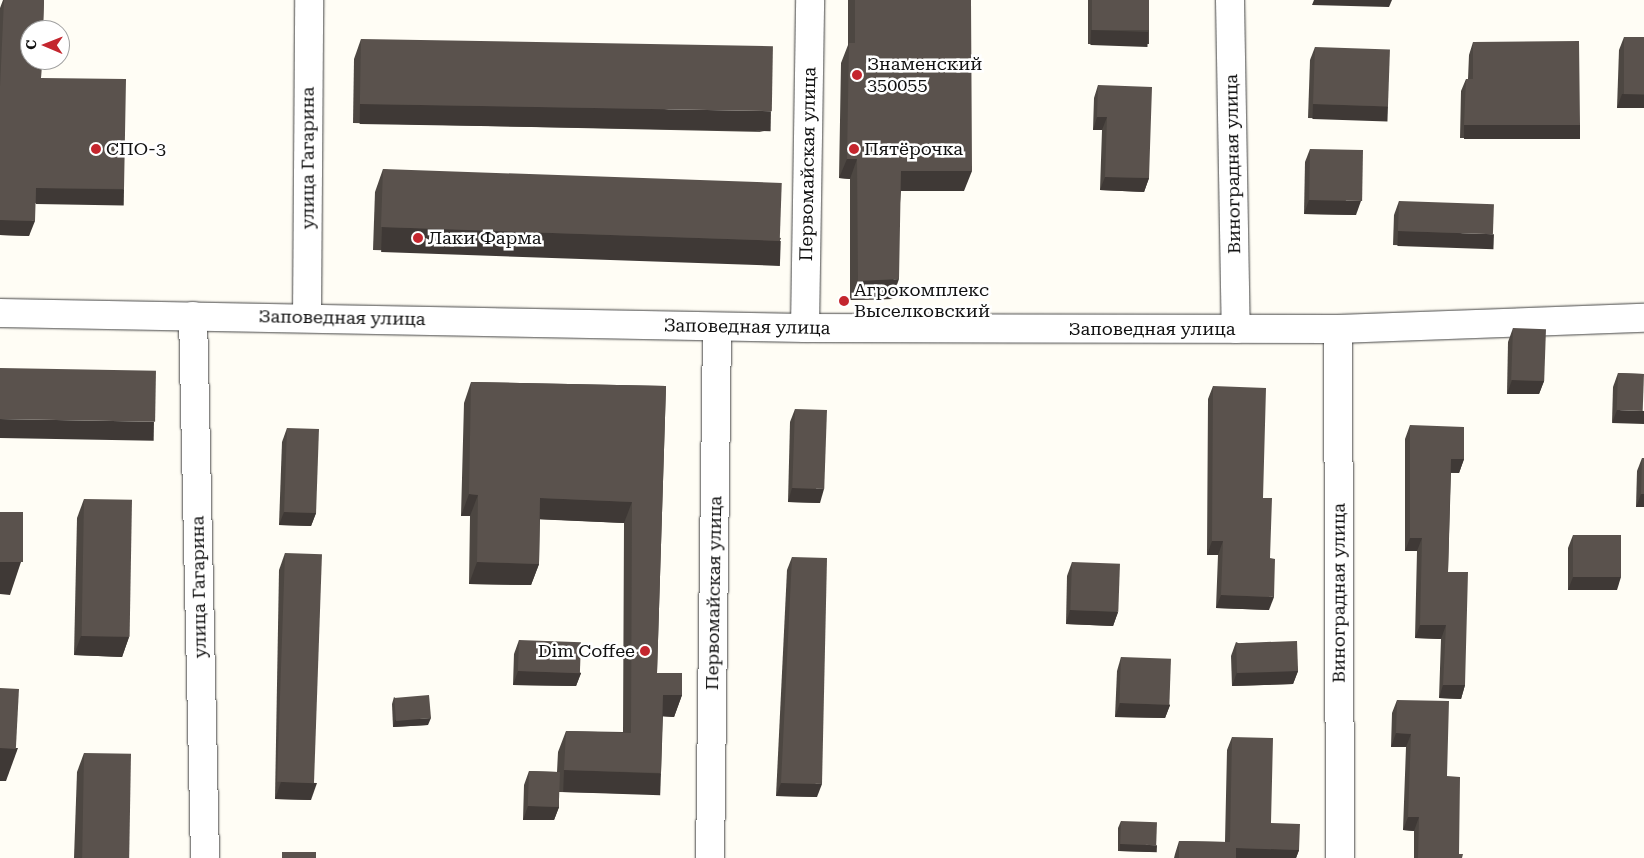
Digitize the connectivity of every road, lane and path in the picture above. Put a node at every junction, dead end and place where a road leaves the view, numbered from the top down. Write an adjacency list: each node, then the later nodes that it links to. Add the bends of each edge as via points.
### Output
1 (309, 0): 6 (street, улица Гагарина)
2 (810, 0): 9 (street, Первомайская улица)
3 (1230, 0): 10 (street, Виноградная улица)
4 (0, 313): 5 (street, Заповедная улица)
5 (192, 316): 6 (street, Заповедная улица); 12 (street, улица Гагарина)
6 (307, 317): 8 (street, Заповедная улица)
7 (1644, 318): 11 (street, Заповедная улица)
8 (717, 327): 9 (street, Заповедная улица); 13 (street, Первомайская улица)
9 (805, 328): 10 (street, Заповедная улица)
10 (1236, 329): 11 (street, Заповедная улица)
11 (1338, 329): 14 (street, Виноградная улица)
12 (205, 858)
13 (710, 858)
14 (1340, 858)

